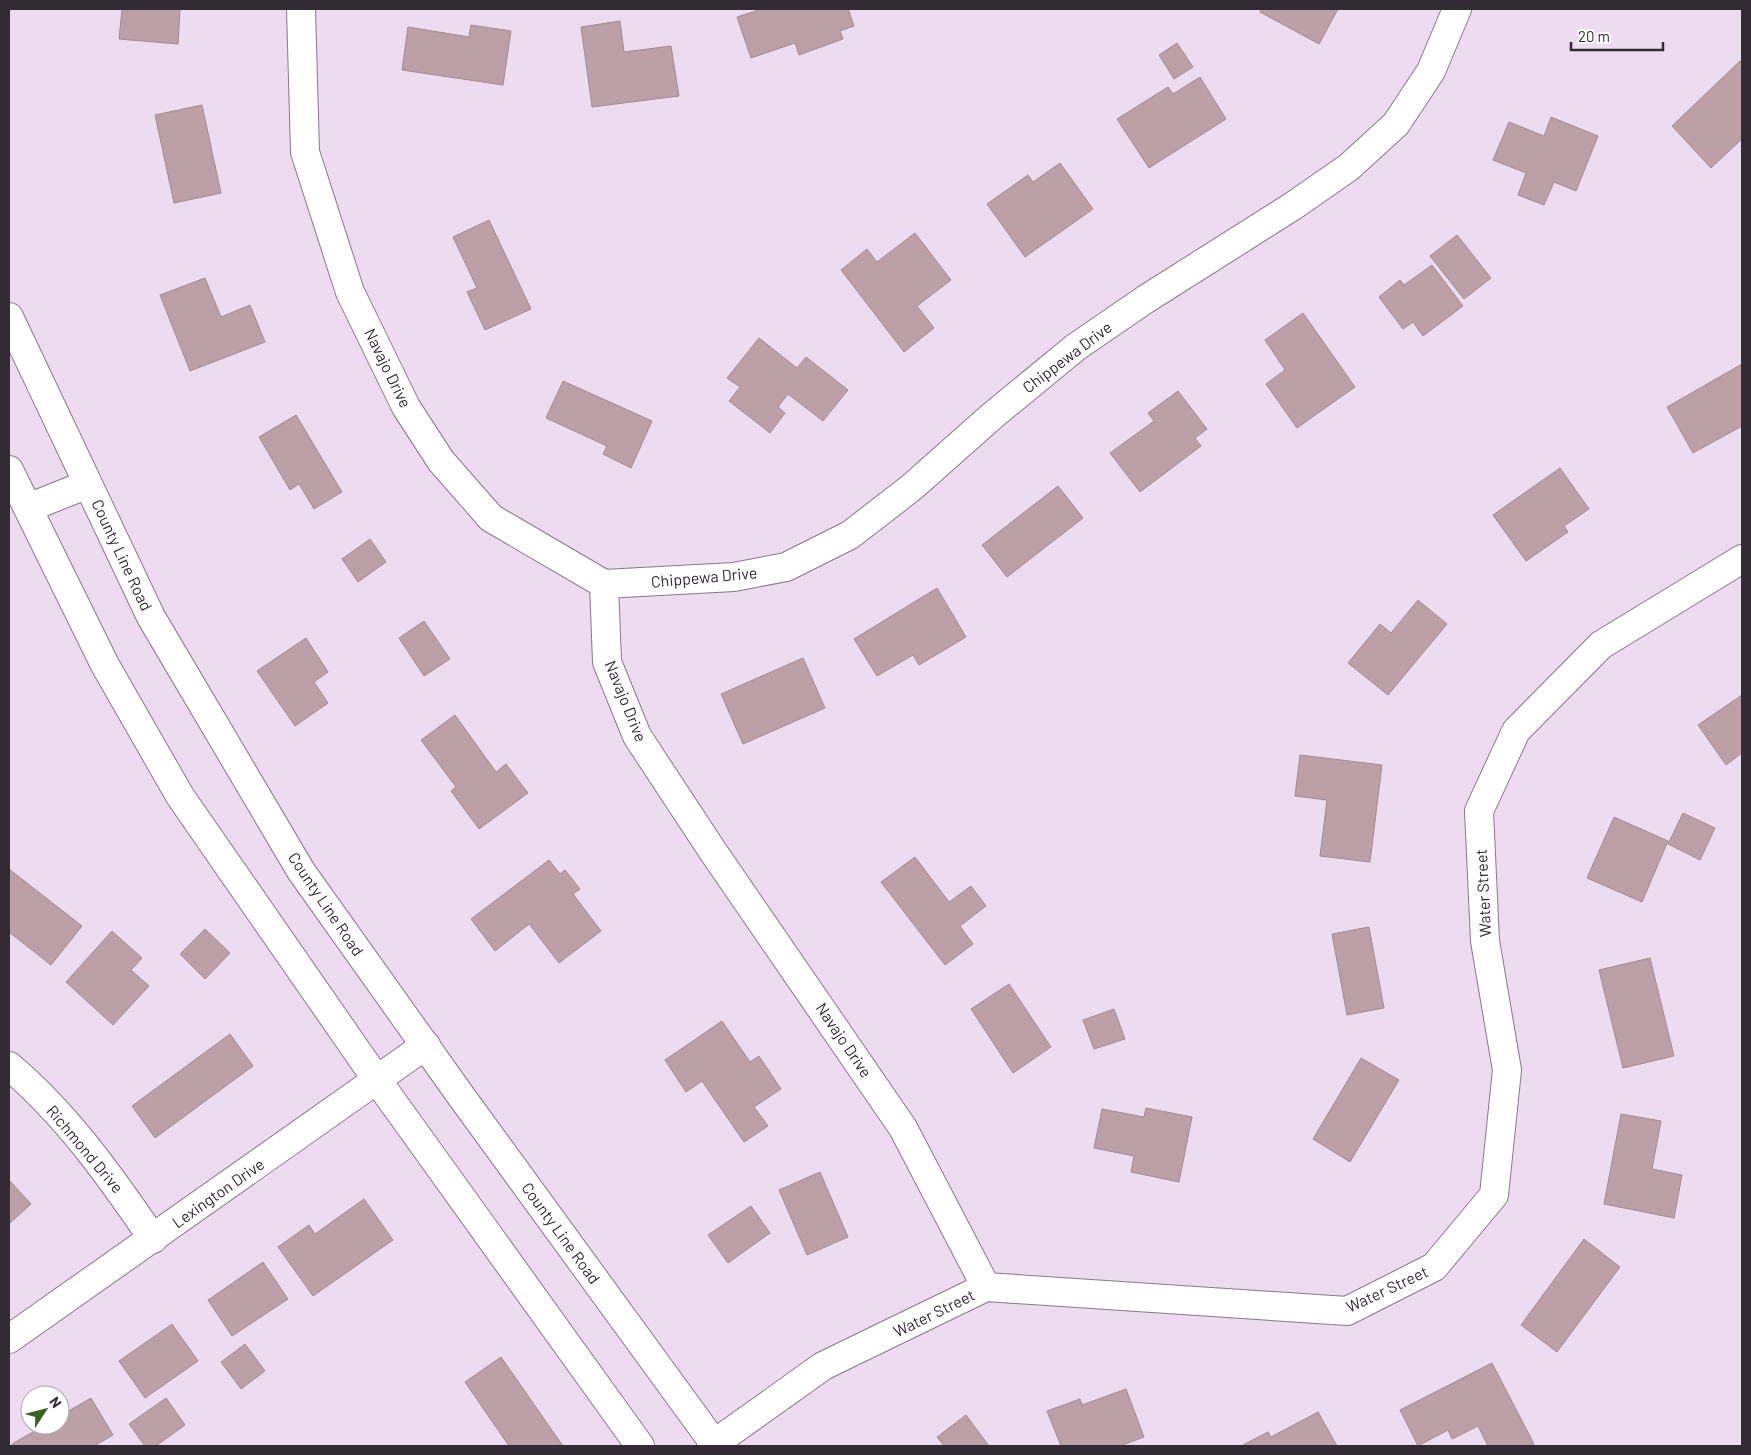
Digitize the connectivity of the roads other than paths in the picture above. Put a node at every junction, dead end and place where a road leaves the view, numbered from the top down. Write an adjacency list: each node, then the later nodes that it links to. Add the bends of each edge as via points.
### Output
1 (301, 9): 8 (street, Navajo Drive, via 305,152 350,292 406,407 441,462 491,518)
2 (1457, 9): 8 (street, Chippewa Drive, via 1431,71 1396,124 1349,167 1076,348 912,487 850,535 786,567 769,571 734,577)
3 (10, 320): 5 (street, County Line Road)
4 (9, 470): 6 (street)
5 (88, 484): 6 (street); 9 (street, County Line Road, via 151,616 301,871)
6 (28, 508): 11 (street, via 105,666 180,796)
7 (1742, 560): 13 (street, Water Street, via 1601,645 1516,731 1479,811 1485,941 1507,1070 1494,1195 1434,1267 1346,1311)
8 (604, 584): 13 (street, Navajo Drive, via 607,662 637,736 903,1128)
9 (426, 1045): 11 (street, Lexington Drive); 15 (street, County Line Road)
10 (9, 1066): 12 (street, Richmond Drive, via 72,1130 116,1185)
11 (377, 1080): 12 (street, Lexington Drive); 16 (street)
12 (153, 1239): 14 (street, Lexington Drive)
13 (986, 1288): 15 (street, Water Street, via 823,1366)
14 (9, 1339)
15 (713, 1445)
16 (640, 1446)

